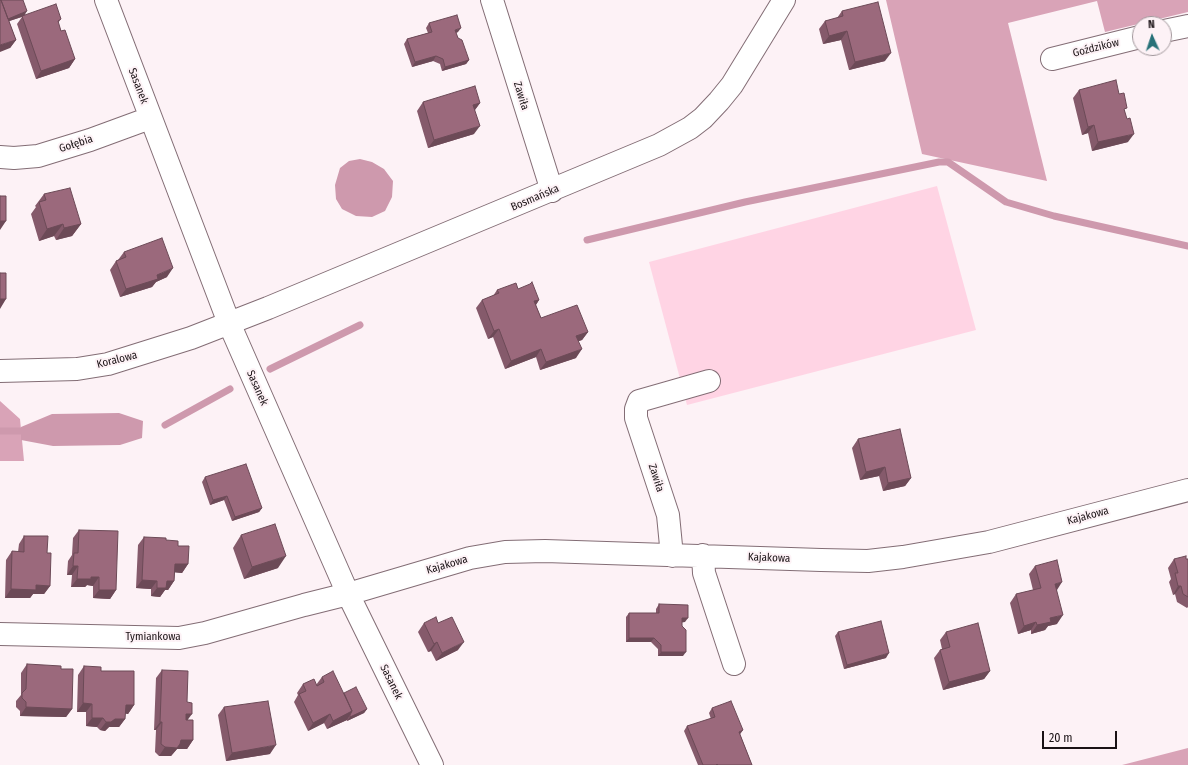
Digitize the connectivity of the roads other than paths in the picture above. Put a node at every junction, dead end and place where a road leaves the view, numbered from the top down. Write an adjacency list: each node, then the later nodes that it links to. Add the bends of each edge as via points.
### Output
1 (106, 0): 8 (street, Sasanek)
2 (492, 0): 10 (street, Zawiła)
3 (784, 0): 10 (street, Bosmańska, via 732,85 703,118 659,146)
4 (1188, 26): 5 (street)
5 (1172, 29)
6 (1132, 39): 7 (street, Goździków)
7 (1052, 59)
8 (150, 118): 9 (street, Gołębia, via 38,156); 11 (street, Sasanek)
9 (0, 157)
10 (552, 191): 11 (street, Bosmańska)
11 (229, 323): 12 (street, Koralowa, via 191,338 108,364 77,369); 17 (street, Sasanek)
12 (0, 371)
13 (709, 381): 16 (street, Zawiła, via 639,401 636,409 636,418 668,515)
14 (1188, 490): 15 (street, Kajakowa, via 989,542 903,558 860,560)
15 (703, 555): 16 (street, Kajakowa); 19 (street, via 704,573)
16 (672, 556): 17 (street, Kajakowa, via 505,552 470,558)
17 (348, 594): 18 (street, Tymiankowa, via 179,638); 20 (street, Sasanek)
18 (0, 634)
19 (734, 664)
20 (432, 765)

